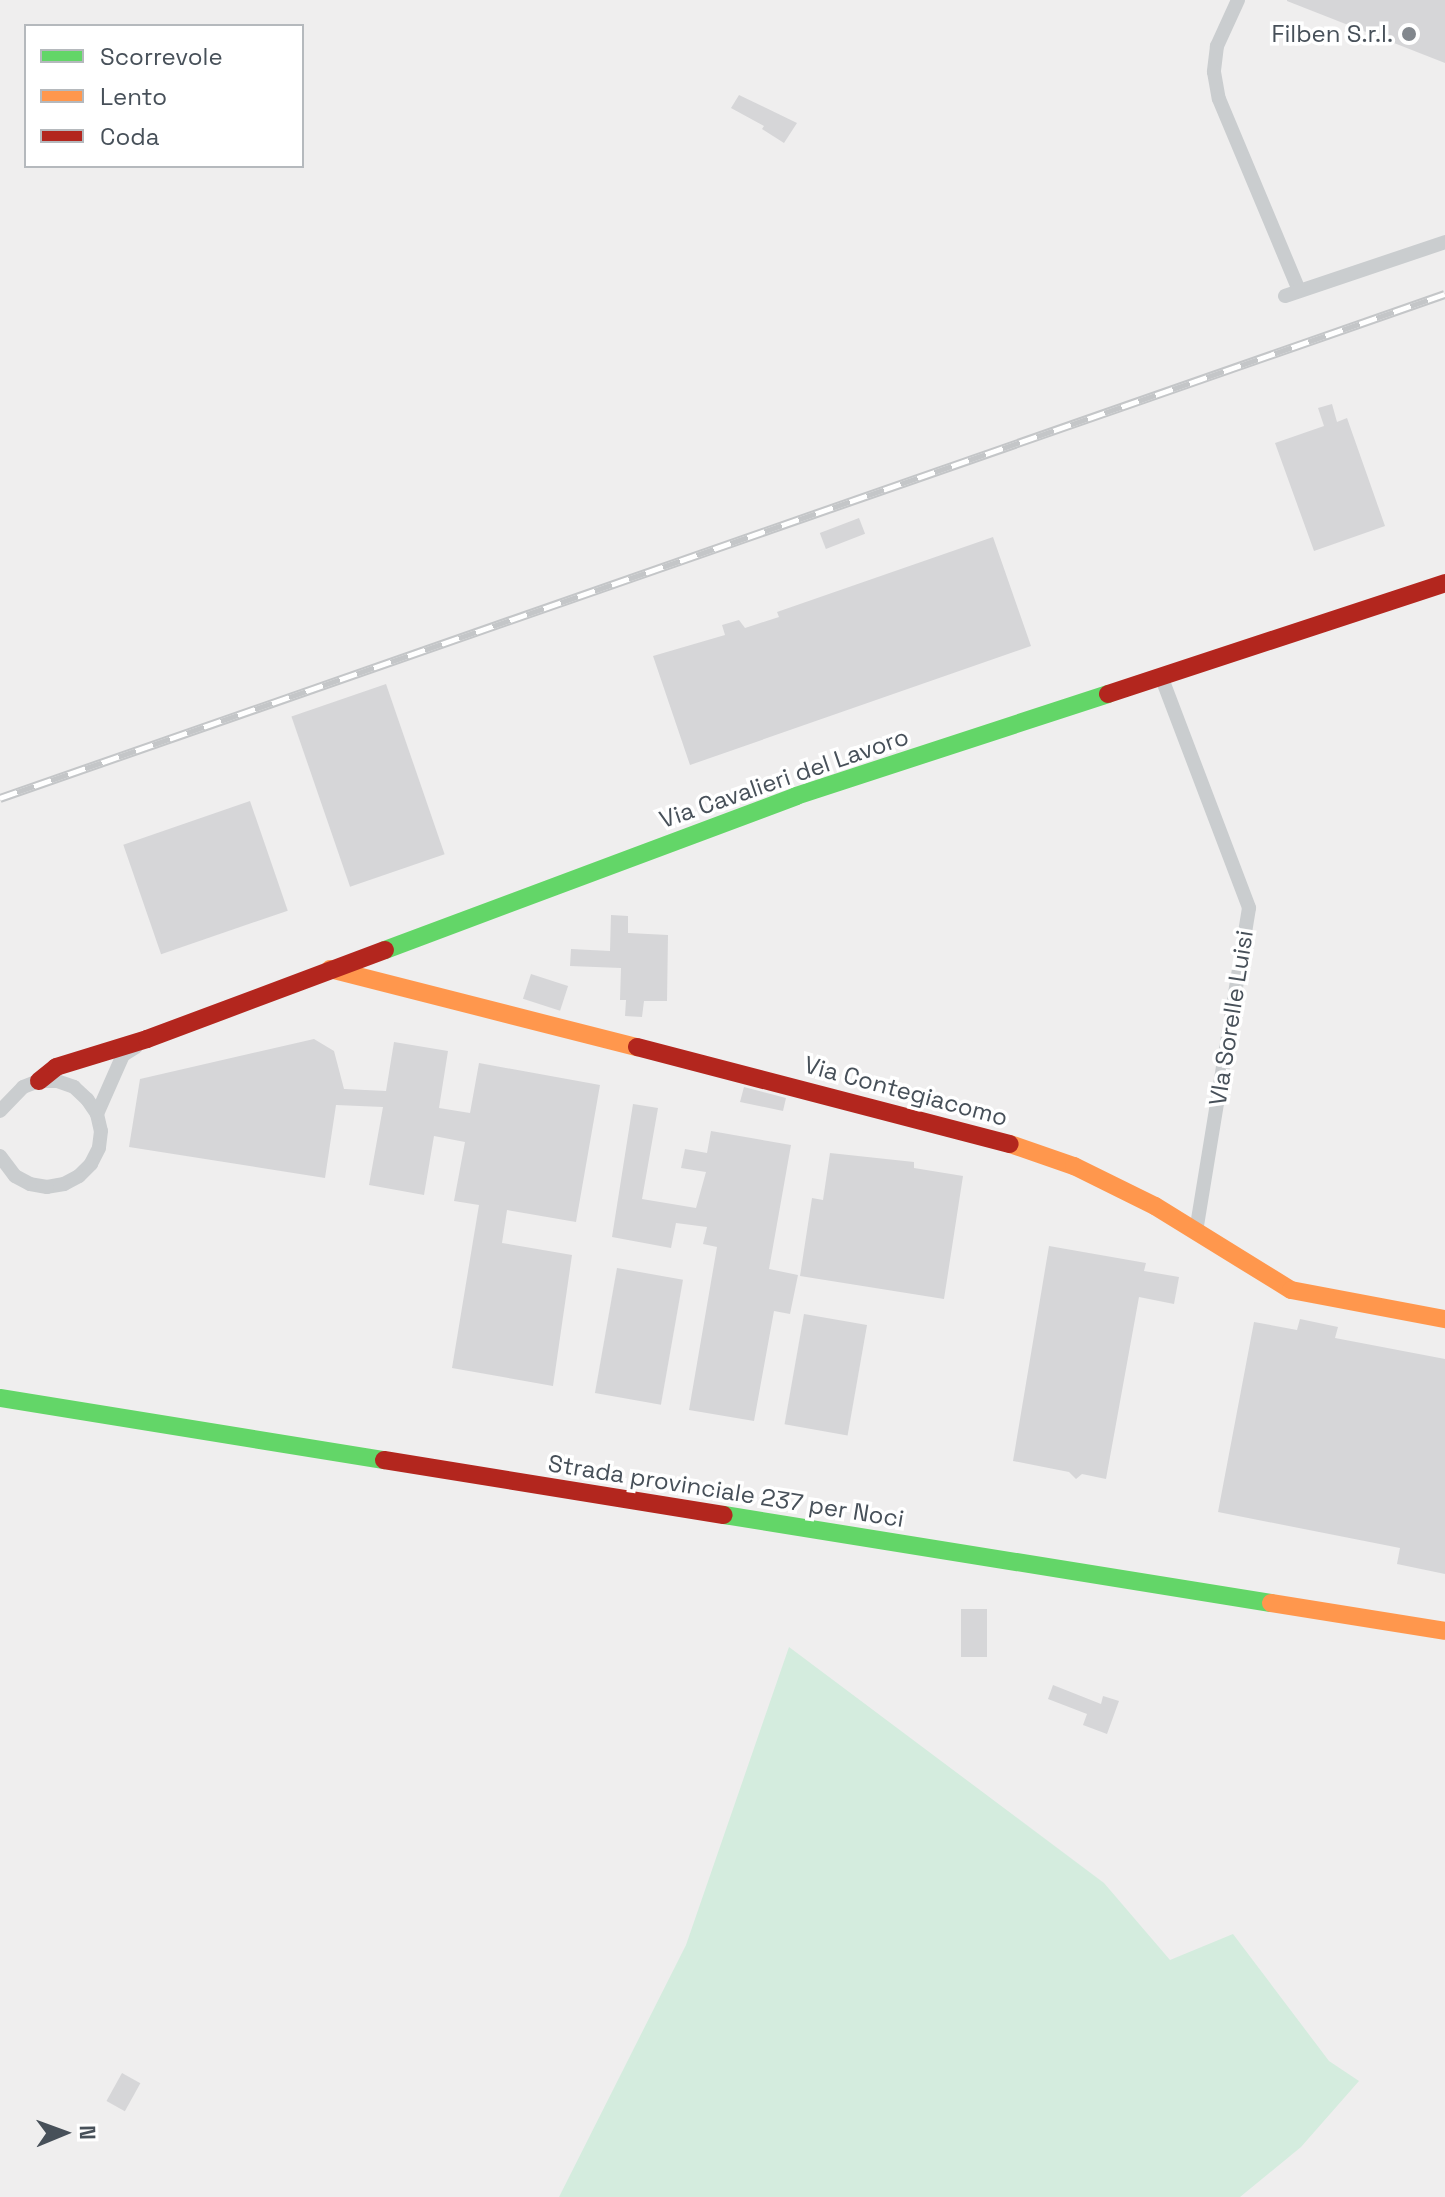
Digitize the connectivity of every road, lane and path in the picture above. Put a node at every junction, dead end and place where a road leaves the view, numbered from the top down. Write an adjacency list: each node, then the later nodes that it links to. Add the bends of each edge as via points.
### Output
1 (1238, 0): 2 (street, via 1217,46 1214,72 1219,99 1292,293)
2 (1445, 242)
3 (1445, 583): 4 (street, Via Cavalieri del Lavoro)
4 (1161, 676): 5 (street, Via Cavalieri del Lavoro, via 796,796); 11 (street, VIa Sorelle Luisi, via 1249,908)
5 (330, 969): 6 (street, Via Cavalieri del Lavoro); 11 (street, Via Contegiacomo, via 981,1134 1074,1166)
6 (147, 1039): 7 (street, Via Cavalieri del Lavoro, via 56,1067); 9 (street, Via Cavalieri del Lavoro, via 123,1055)
7 (39, 1081): 8 (street, Via Cavalieri del Lavoro, via 23,1087); 9 (street, via 74,1087)
8 (0, 1111)
9 (97, 1114): 10 (street, Via Cavalieri del Lavoro, via 99,1148 91,1164 72,1180 47,1187 30,1184)
10 (1, 1160)
11 (1196, 1231): 12 (street, Via Contegiacomo, via 1291,1290)
12 (1445, 1319)
13 (0, 1398): 14 (street, Strada provinciale 237 per Noci)
14 (1445, 1631)

